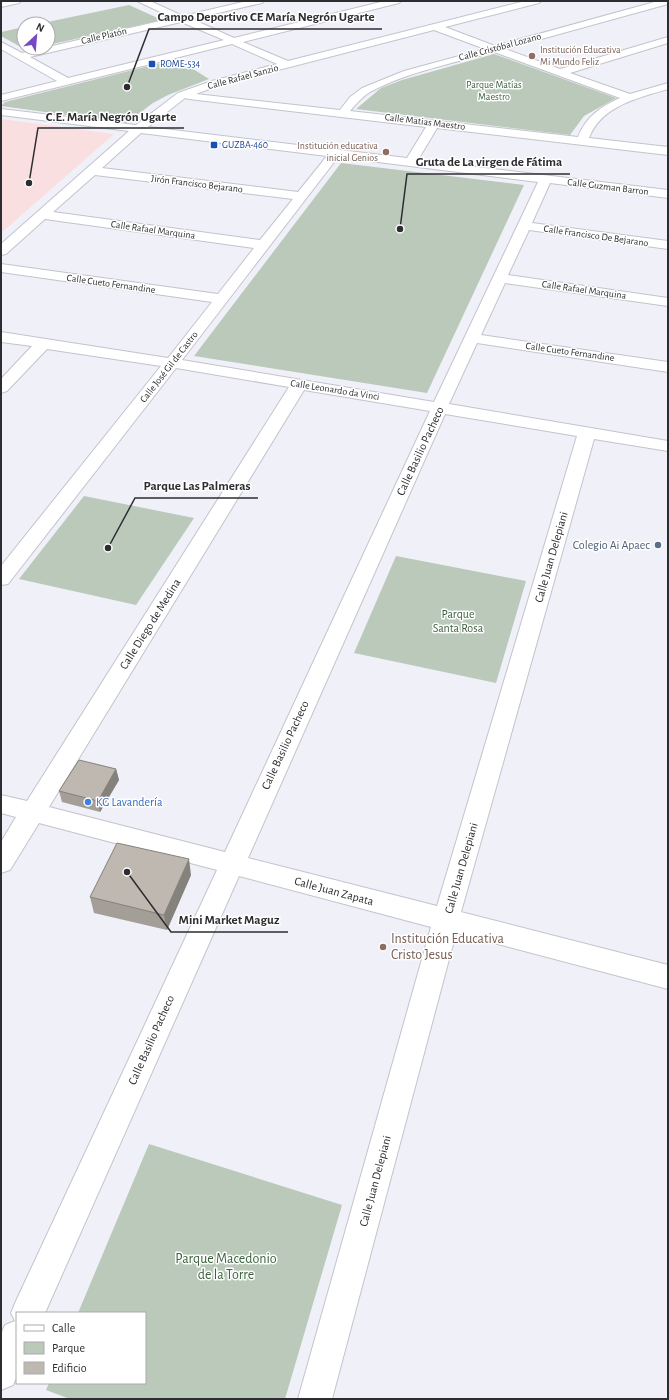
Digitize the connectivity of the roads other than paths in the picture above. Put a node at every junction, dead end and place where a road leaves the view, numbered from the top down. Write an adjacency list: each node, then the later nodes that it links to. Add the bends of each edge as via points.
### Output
1 (16, 1): 8 (street)
2 (142, 1): 11 (street)
3 (150, 1): 11 (street)
4 (259, 1): 11 (street, Calle Platón)
5 (396, 1): 14 (street)
6 (536, 1): 10 (street, Calle Rafael Sanzio)
7 (668, 1): 17 (street, Calle Cristóbal Lozano)
8 (1, 4)
9 (492, 4): 10 (street)
10 (506, 9): 12 (street, Calle Rafael Sanzio)
11 (184, 18): 14 (street); 16 (street, Calle Platón)
12 (435, 27): 17 (street); 20 (street, Calle Rafael Sanzio)
13 (668, 40): 21 (street)
14 (233, 41): 20 (street); 22 (street)
15 (1, 45): 18 (street)
16 (56, 48)
17 (494, 49): 21 (street); 28 (street, Calle Cristóbal Lozano, via 375,85 354,99)
18 (16, 54)
19 (20, 56): 22 (street)
20 (288, 65): 24 (street, Calle Rafael Sanzio, via 216,83)
21 (559, 73): 26 (street)
22 (67, 82): 25 (street)
23 (668, 86): 26 (street)
24 (182, 95): 28 (street, Calle Matias Maestro); 30 (street, Calle Rafael Sanzio)
25 (1, 98)
26 (629, 98): 31 (street, via 592,121)
27 (1, 112): 30 (street, Calle Guzman Barron)
28 (343, 113): 29 (street, Calle Matias Maestro)
29 (434, 123): 31 (street, Calle Matias Maestro); 34 (street)
30 (138, 129): 33 (street, Calle Guzman Barron); 35 (street, Calle Rafael Sanzio)
31 (583, 140): 32 (street, Calle Matias Maestro)
32 (668, 151)
33 (335, 153): 34 (street, Calle Guzman Barron); 38 (street, Calle José Gil de Castro)
34 (411, 162): 36 (street, Calle Guzman Barron)
35 (92, 171): 38 (street, Jirón Francisco Bejarano); 39 (street, Calle Rafael Sanzio)
36 (546, 179): 37 (street, Calle Guzman Barron); 40 (street, Calle Basilio Pacheco)
37 (668, 194)
38 (301, 196): 41 (street, Calle José Gil de Castro)
39 (43, 215): 41 (street, Calle Rafael Marquina); 43 (street, Calle Rafael Sanzio)
40 (525, 226): 42 (street, Calle Francisco De Bejarano); 45 (street, Calle Basilio Pacheco)
41 (264, 245): 46 (street, Calle José Gil de Castro)
42 (668, 245)
43 (1, 251)
44 (1, 268): 46 (street, Calle Cueto Fernandine)
45 (499, 278): 47 (street, Calle Rafael Marquina); 49 (street, Calle Basilio Pacheco)
46 (222, 299): 51 (street, Calle José Gil de Castro)
47 (668, 302)
48 (1, 337): 50 (street, Calle Leonardo da Vinci)
49 (472, 338): 52 (street, Calle Cueto Fernandine); 55 (street, Calle Basilio Pacheco)
50 (44, 344): 51 (street, Calle Leonardo da Vinci); 54 (street)
51 (172, 363): 53 (street, Calle Leonardo da Vinci); 58 (street, Calle José Gil de Castro)
52 (668, 367)
53 (299, 385): 55 (street, Calle Leonardo da Vinci); 60 (street, Calle Diego de Medina)
54 (1, 388)
55 (440, 407): 56 (street, Calle Leonardo da Vinci); 62 (street, Calle Basilio Pacheco)
56 (587, 432): 57 (street, Calle Leonardo da Vinci); 63 (street, Calle Juan Delepiani)
57 (668, 446)
58 (1, 579)
59 (1, 804): 60 (street, Calle Juan Zapata)
60 (32, 813): 61 (street, Calle Diego de Medina); 62 (street, Calle Juan Zapata)
61 (1, 863)
62 (231, 864): 63 (street, Calle Juan Zapata); 65 (street, Calle Basilio Pacheco)
63 (446, 920): 64 (street, Calle Juan Zapata); 68 (street, Calle Juan Delepiani)
64 (668, 977)
65 (28, 1312)
66 (16, 1339): 67 (street)
67 (1, 1372)
68 (316, 1399)

